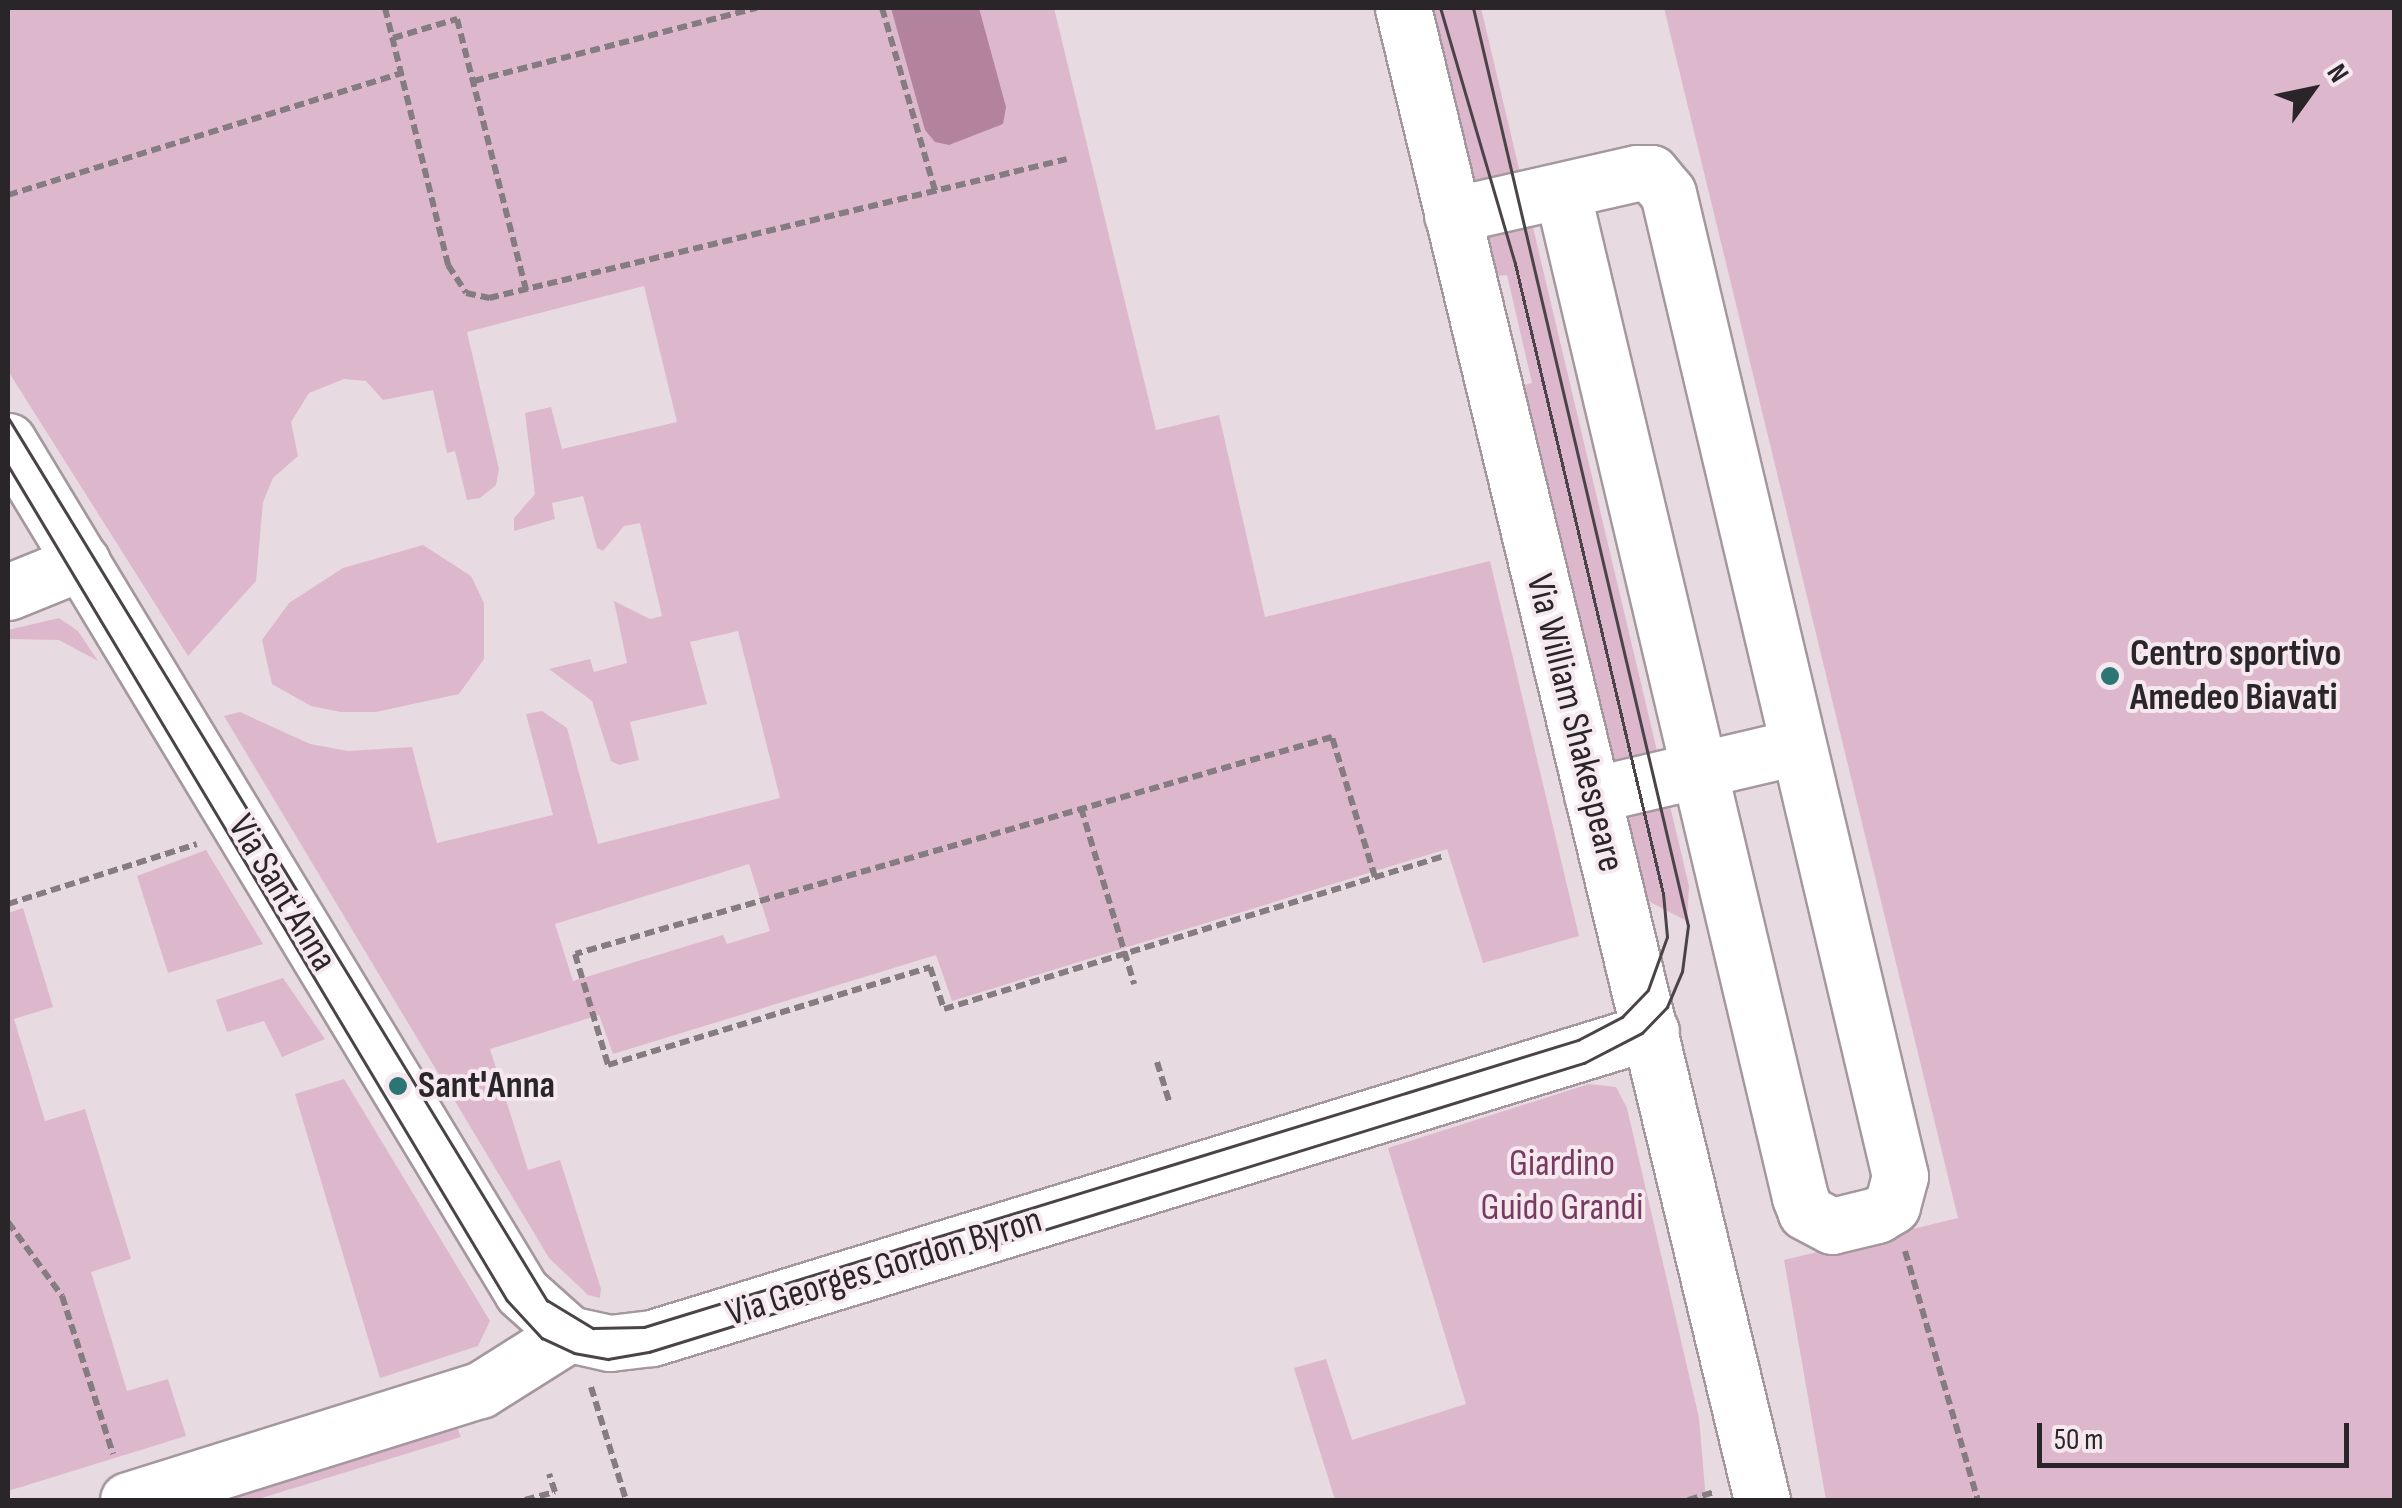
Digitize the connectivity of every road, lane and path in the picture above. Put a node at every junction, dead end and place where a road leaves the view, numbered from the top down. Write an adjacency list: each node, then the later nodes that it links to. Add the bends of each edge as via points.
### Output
1 (385, 8): 5 (path)
2 (757, 8): 7 (path)
3 (882, 8): 10 (path)
4 (1403, 8): 12 (street, Via William Shakespeare)
5 (392, 38): 6 (path); 7 (path, via 458,20)
6 (401, 73): 11 (path); 13 (path, via 448,265 466,292 489,298)
7 (474, 81): 13 (path)
8 (1067, 159): 10 (path)
9 (1562, 190): 12 (street); 17 (street, via 1652,173 1668,193); 18 (street)
10 (934, 191): 13 (path)
11 (8, 194)
12 (1452, 215): 19 (street, Via William Shakespeare)
13 (526, 290)
14 (8, 441): 15 (street, Via Sant'Anna)
15 (82, 562): 16 (street); 32 (street, Via Sant'Anna, via 522,1292)
16 (8, 592)
17 (1797, 747): 18 (street); 30 (street, via 1900,1176)
18 (1698, 770): 19 (street); 30 (street, via 1806,1212 1832,1226)
19 (1592, 795): 27 (street, Via William Shakespeare)
20 (1081, 808): 23 (path, via 1332,737); 25 (path); 25 (path, via 575,954 608,1065 930,967 944,1010)
21 (214, 838): 24 (path)
22 (1444, 856): 23 (path)
23 (1375, 876): 25 (path)
24 (8, 904)
25 (1126, 954): 26 (path)
26 (1134, 984)
27 (1651, 1031): 32 (street, Via Georges Gordon Byron, via 652,1338 610,1343); 36 (street, Via William Shakespeare, via 1748,1438)
28 (1157, 1062): 29 (path)
29 (1169, 1101)
30 (1892, 1206): 40 (path)
31 (8, 1222): 35 (path, via 62,1296)
32 (569, 1334): 35 (street, via 480,1390)
33 (591, 1386): 38 (path)
34 (549, 1474): 37 (path, via 555,1492)
35 (123, 1483)
36 (1749, 1498): 39 (path)
37 (525, 1500)
38 (626, 1500)
39 (1688, 1500)
40 (1978, 1500)

